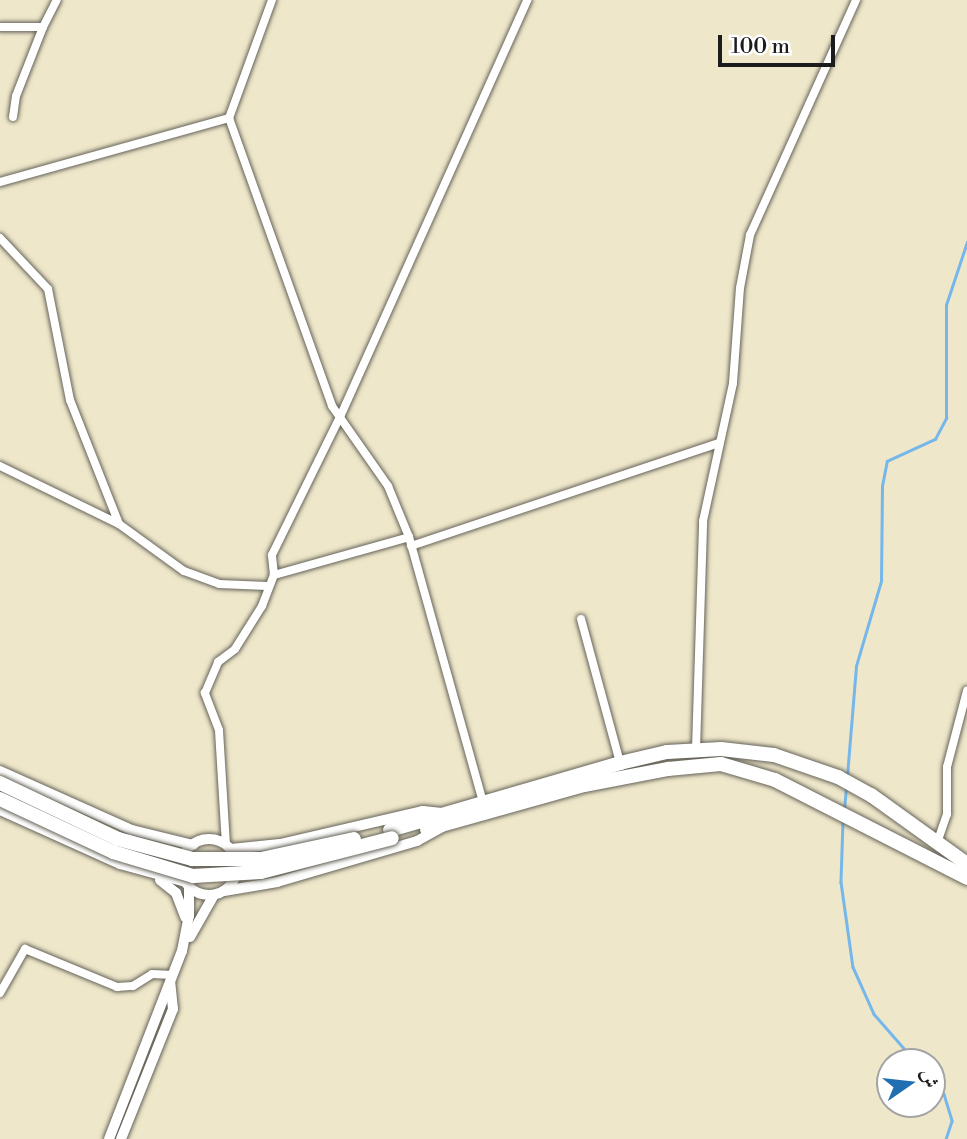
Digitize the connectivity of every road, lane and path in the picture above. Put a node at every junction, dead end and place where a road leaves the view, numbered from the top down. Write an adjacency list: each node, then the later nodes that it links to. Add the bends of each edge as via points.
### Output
1 (57, 0): 6 (street)
2 (272, 0): 8 (street)
3 (527, 0): 11 (street)
4 (856, 0): 12 (street, via 750,235 740,288 733,383)
5 (0, 27): 6 (street)
6 (43, 27): 7 (street, via 16,96)
7 (13, 117)
8 (229, 118): 9 (street); 11 (street, via 332,406)
9 (0, 182)
10 (0, 238): 14 (street, via 48,289 70,400)
11 (340, 417): 15 (street, via 388,486); 16 (street, via 272,555)
12 (719, 443): 15 (street); 20 (street, via 703,521)
13 (0, 466): 14 (street)
14 (119, 524): 17 (street, via 184,571 219,584)
15 (410, 541): 16 (street); 25 (street)
16 (274, 575): 17 (street)
17 (267, 586): 31 (street, via 262,606 235,649 218,662 205,693 219,730)
18 (581, 619): 21 (street)
19 (967, 691): 29 (street, via 947,766 947,814)
20 (696, 749): 21 (highway); 29 (highway, via 756,752 829,773 871,795)
21 (620, 763): 25 (highway)
22 (0, 771): 30 (main road, via 146,835)
23 (0, 783): 28 (highway, bridge, via 118,839 192,859 261,859)
24 (0, 799): 28 (highway, bridge, via 113,852 193,876 261,872)
25 (483, 802): 27 (highway)
26 (0, 810): 33 (main road)
27 (444, 820): 28 (highway); 31 (main road, via 423,811 280,845); 34 (highway, via 584,785 699,765 751,770); 36 (main road, via 417,841 277,882)
28 (391, 834)
29 (937, 843): 32 (highway)
30 (193, 845): 31 (main road, via 210,840); 35 (main road, via 182,865)
31 (228, 847): 36 (main road, via 237,872)
32 (967, 864)
33 (148, 874): 35 (main road); 37 (main road, via 176,893)
34 (967, 878)
35 (188, 884): 36 (main road); 37 (main road)
36 (219, 893): 38 (main road)
37 (186, 931): 38 (main road)
38 (181, 951): 39 (main road)
39 (172, 978): 40 (street, via 152,974 133,986 117,987 25,949); 41 (main road); 42 (main road, via 173,1009)
40 (0, 993)
41 (109, 1139)
42 (121, 1139)

